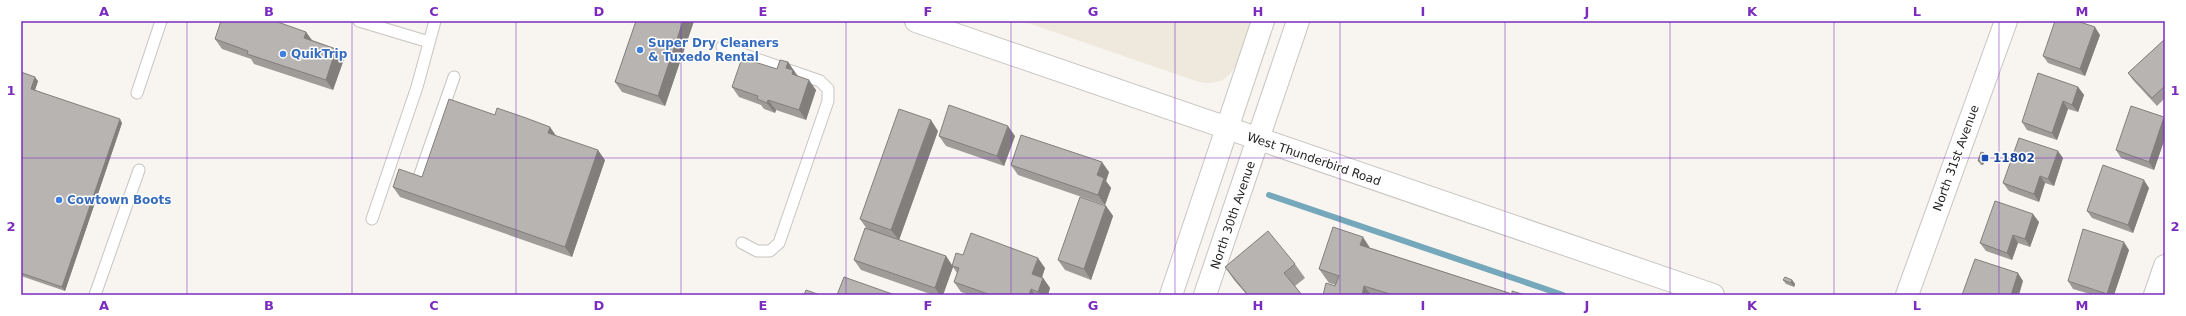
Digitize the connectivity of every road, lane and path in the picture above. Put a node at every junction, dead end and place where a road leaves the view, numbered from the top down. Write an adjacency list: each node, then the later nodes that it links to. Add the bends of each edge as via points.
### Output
1 (161, 21): 12 (lane)
2 (359, 21): 8 (lane)
3 (435, 21): 9 (lane)
4 (916, 21): 13 (street, West Thunderbird Road)
5 (1263, 21): 13 (street)
6 (1298, 21): 14 (street, North 30th Avenue)
7 (2006, 21): 24 (street, North 31st Avenue)
8 (381, 25): 9 (lane)
9 (429, 42): 17 (lane, via 417,87)
10 (722, 47): 18 (lane, via 820,81 828,89 828,102 779,243 770,251 757,251)
11 (454, 77): 16 (lane)
12 (137, 93)
13 (1227, 129): 14 (street, West Thunderbird Road); 21 (street)
14 (1258, 140): 22 (street, North 30th Avenue); 23 (street, West Thunderbird Road)
15 (138, 170): 20 (lane)
16 (417, 183)
17 (372, 219)
18 (742, 243)
19 (2165, 266): 25 (street)
20 (95, 295)
21 (1171, 295)
22 (1205, 295)
23 (1713, 295)
24 (1907, 295)
25 (2155, 295)

